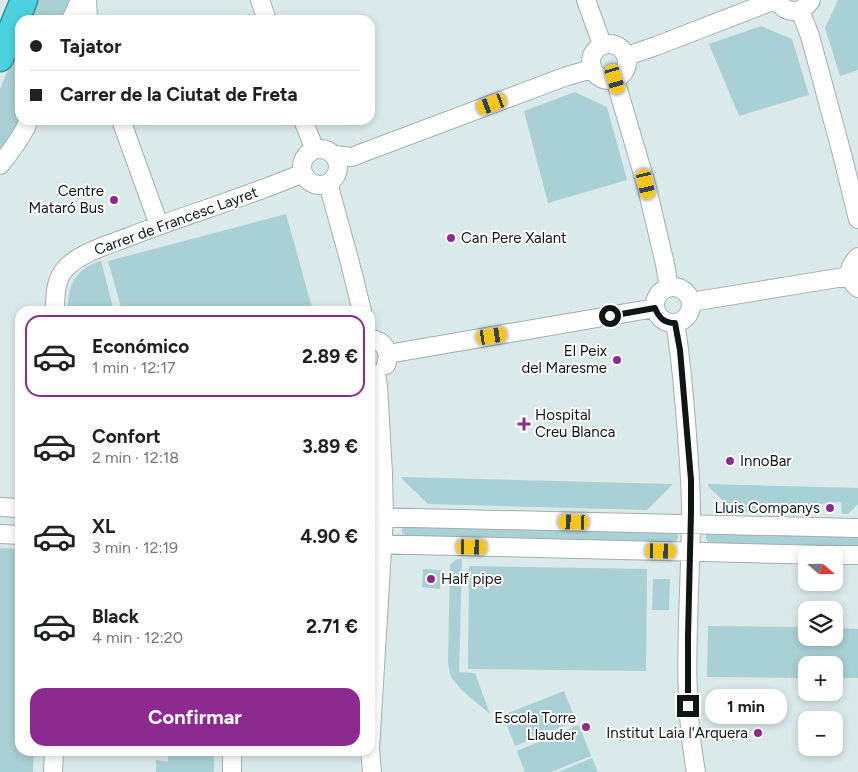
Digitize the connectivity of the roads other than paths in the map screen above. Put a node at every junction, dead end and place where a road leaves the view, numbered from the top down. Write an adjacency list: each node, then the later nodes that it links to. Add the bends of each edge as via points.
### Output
1 (24, 0): 8 (highway)
2 (80, 0): 9 (street)
3 (88, 0): 10 (street)
4 (260, 0): 11 (street)
5 (586, 0): 13 (street)
6 (776, 0): 7 (street, via 789,10); 14 (street)
7 (806, 5): 26 (street, via 810,36)
8 (18, 15)
9 (73, 15)
10 (88, 15)
11 (265, 15)
12 (15, 22): 15 (highway)
13 (602, 44): 14 (street, via 614,44); 16 (street, via 592,54)
14 (627, 56): 17 (street, via 624,72)
15 (0, 58)
16 (592, 69): 17 (street, via 601,79); 22 (street, via 362,154 352,157)
17 (615, 79): 30 (street, via 646,184)
18 (27, 125): 23 (street)
19 (123, 125): 27 (street)
20 (305, 125): 21 (street)
21 (315, 150): 22 (street); 24 (street, via 304,159)
22 (333, 155): 25 (street, via 337,173)
23 (0, 165)
24 (303, 173): 25 (street, via 308,181 315,184); 27 (street, Carrer de Francesc Layret)
25 (329, 182): 33 (street)
26 (858, 219)
27 (159, 225): 32 (street, Carrer de Francesc Layret, via 87,252 65,268 56,290)
28 (858, 257): 29 (street, via 850,269)
29 (854, 282): 31 (street)
30 (669, 287): 31 (street, via 686,291); 34 (street, via 658,295)
31 (691, 302): 35 (street, via 689,314)
32 (55, 306)
33 (361, 306)
34 (655, 308): 35 (street, via 660,318); 37 (street)
35 (675, 323): 43 (street, via 691,480)
36 (375, 339): 37 (street, via 381,342)
37 (388, 354): 38 (street, via 386,366)
38 (375, 374)
39 (375, 379): 42 (street, via 384,473)
40 (0, 507): 41 (street)
41 (15, 508)
42 (377, 517): 43 (street); 47 (street)
43 (691, 524): 44 (street); 48 (street)
44 (858, 528)
45 (0, 534): 46 (street)
46 (15, 535)
47 (376, 544): 48 (street); 52 (street)
48 (690, 552): 49 (street); 59 (street, via 688,706)
49 (798, 554)
50 (843, 555): 51 (street)
51 (858, 556)
52 (375, 578)
53 (54, 756): 56 (street)
54 (232, 756): 57 (street)
55 (371, 756): 58 (street)
56 (53, 772)
57 (232, 772)
58 (372, 772)
59 (696, 772)

